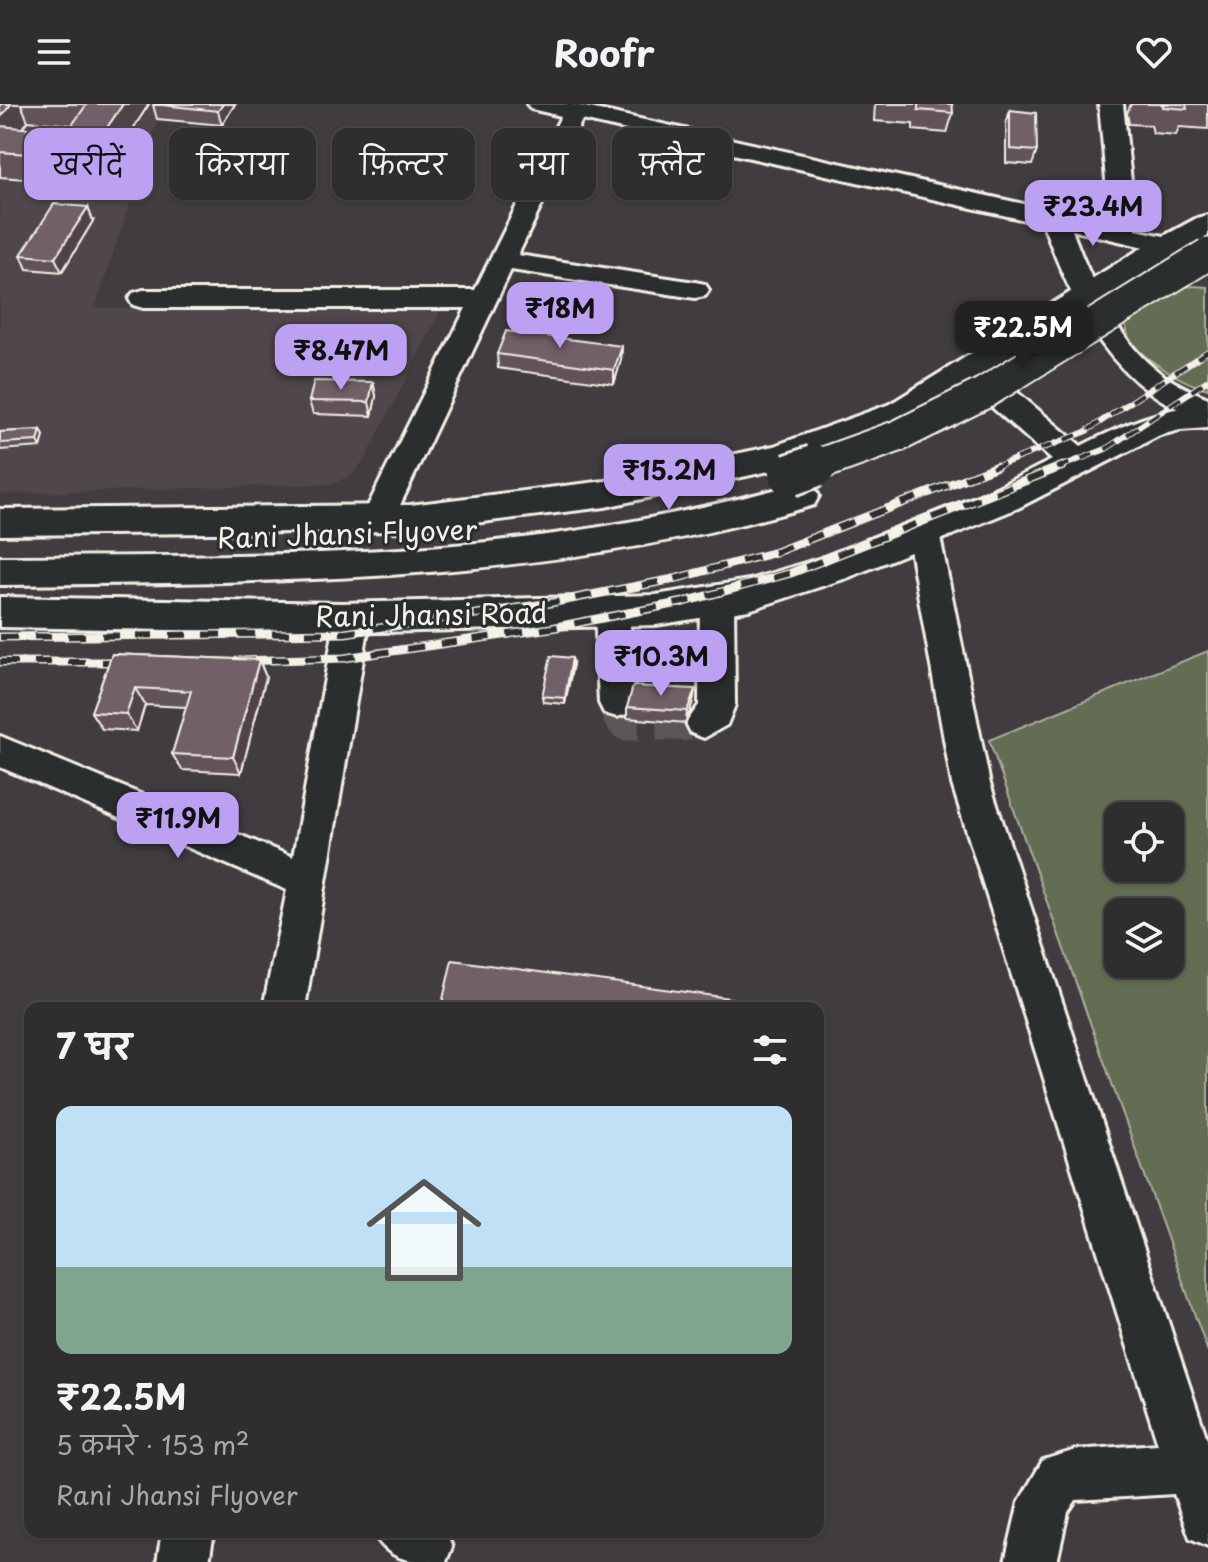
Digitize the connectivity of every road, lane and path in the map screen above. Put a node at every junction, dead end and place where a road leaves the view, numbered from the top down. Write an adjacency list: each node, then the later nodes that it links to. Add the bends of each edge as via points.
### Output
1 (539, 104): 3 (street)
2 (1111, 104): 5 (street)
3 (574, 113): 4 (street); 8 (street)
4 (1055, 220): 5 (street); 11 (street)
5 (1124, 235): 7 (street)
6 (1207, 239): 7 (main road); 21 (main road, Rani Jhansi Flyover, bridge, via 984,393 898,436 790,475 648,510 431,537)
7 (1169, 245): 11 (main road)
8 (504, 261): 10 (street); 13 (street)
9 (1208, 288): 22 (main road, Rani Jhansi Flyover, via 1001,412 915,453 733,516 656,533 432,562)
10 (695, 290)
11 (1089, 295): 14 (main road); 15 (street, via 1141,374)
12 (143, 299): 13 (street)
13 (486, 299): 18 (street)
14 (969, 369): 17 (main road); 18 (main road, via 902,412 780,457 605,494 494,510)
15 (1208, 410)
16 (1208, 416): 17 (main road, Rani Jhansi Road, via 1166,420)
17 (1077, 462): 20 (main road, Rani Jhansi Road)
18 (378, 518): 19 (main road)
19 (0, 522)
20 (923, 532): 23 (main road, Rani Jhansi Road, via 834,568); 32 (street, via 971,784)
21 (0, 541)
22 (0, 571)
23 (717, 600): 24 (main road, Rani Jhansi Road); 28 (street, via 717,705)
24 (612, 611): 26 (main road, Rani Jhansi Road); 27 (street)
25 (0, 612): 26 (main road, Rani Jhansi Road)
26 (353, 617): 30 (street)
27 (617, 703)
28 (704, 723)
29 (0, 751): 30 (street)
30 (308, 881): 31 (street)
31 (285, 1002)
32 (1191, 1467): 33 (street); 36 (street, via 1061,1478 1045,1502)
33 (1208, 1520)
34 (187, 1538): 35 (street)
35 (183, 1562)
36 (1031, 1562)

